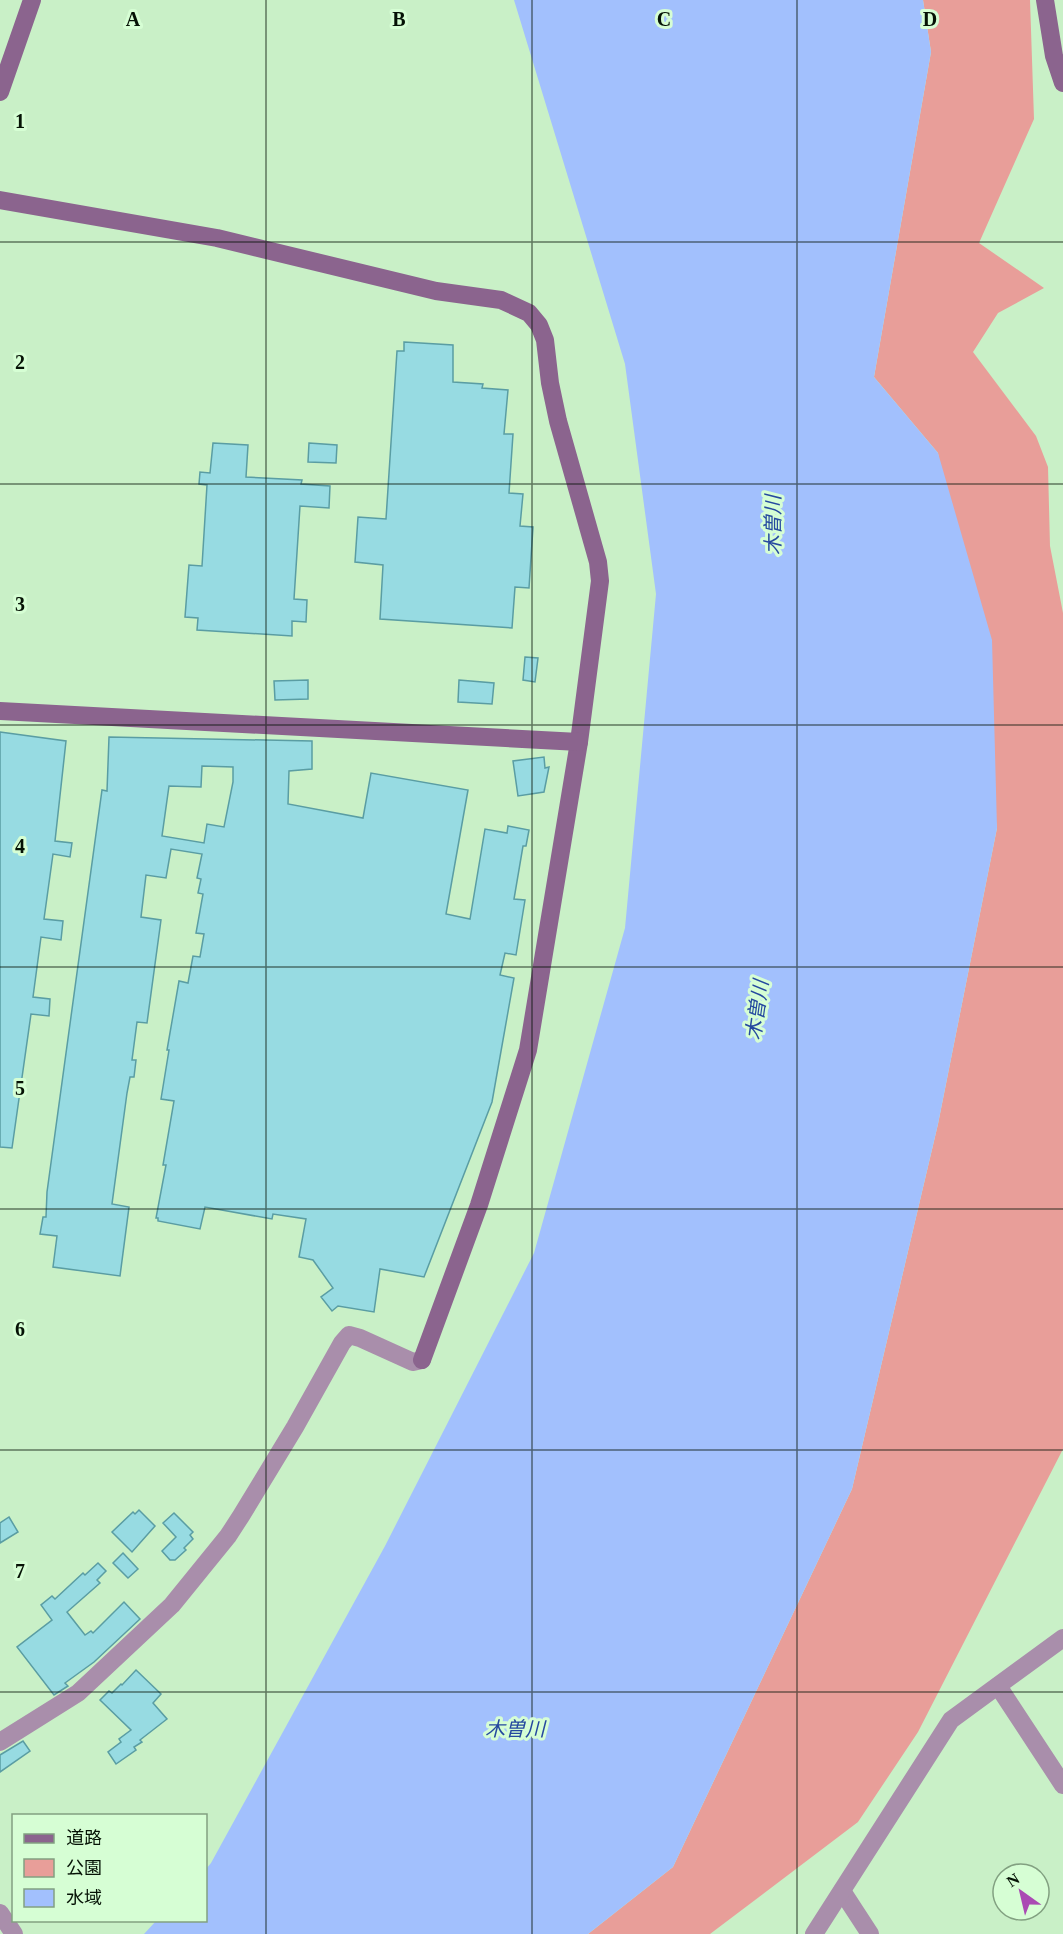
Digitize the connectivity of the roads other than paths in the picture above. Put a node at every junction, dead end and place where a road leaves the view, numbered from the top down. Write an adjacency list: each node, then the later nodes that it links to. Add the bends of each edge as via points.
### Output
1 (32, 0): 4 (street)
2 (1045, 0): 3 (street, via 1054,56)
3 (1063, 83)
4 (0, 92)
5 (0, 200): 7 (street, via 217,238 436,291 501,300 529,313 545,340 558,422 598,562 600,581)
6 (0, 711): 7 (street)
7 (579, 742): 10 (street, via 528,1050 479,1205 422,1360 413,1362 349,1335 228,1536 171,1605 78,1693)
8 (1063, 1638): 9 (street)
9 (998, 1686): 11 (street); 12 (street, via 951,1720)
10 (0, 1742)
11 (1063, 1785)
12 (842, 1891): 15 (street); 16 (street)
13 (0, 1914): 14 (street)
14 (14, 1934)
15 (814, 1934)
16 (870, 1934)

